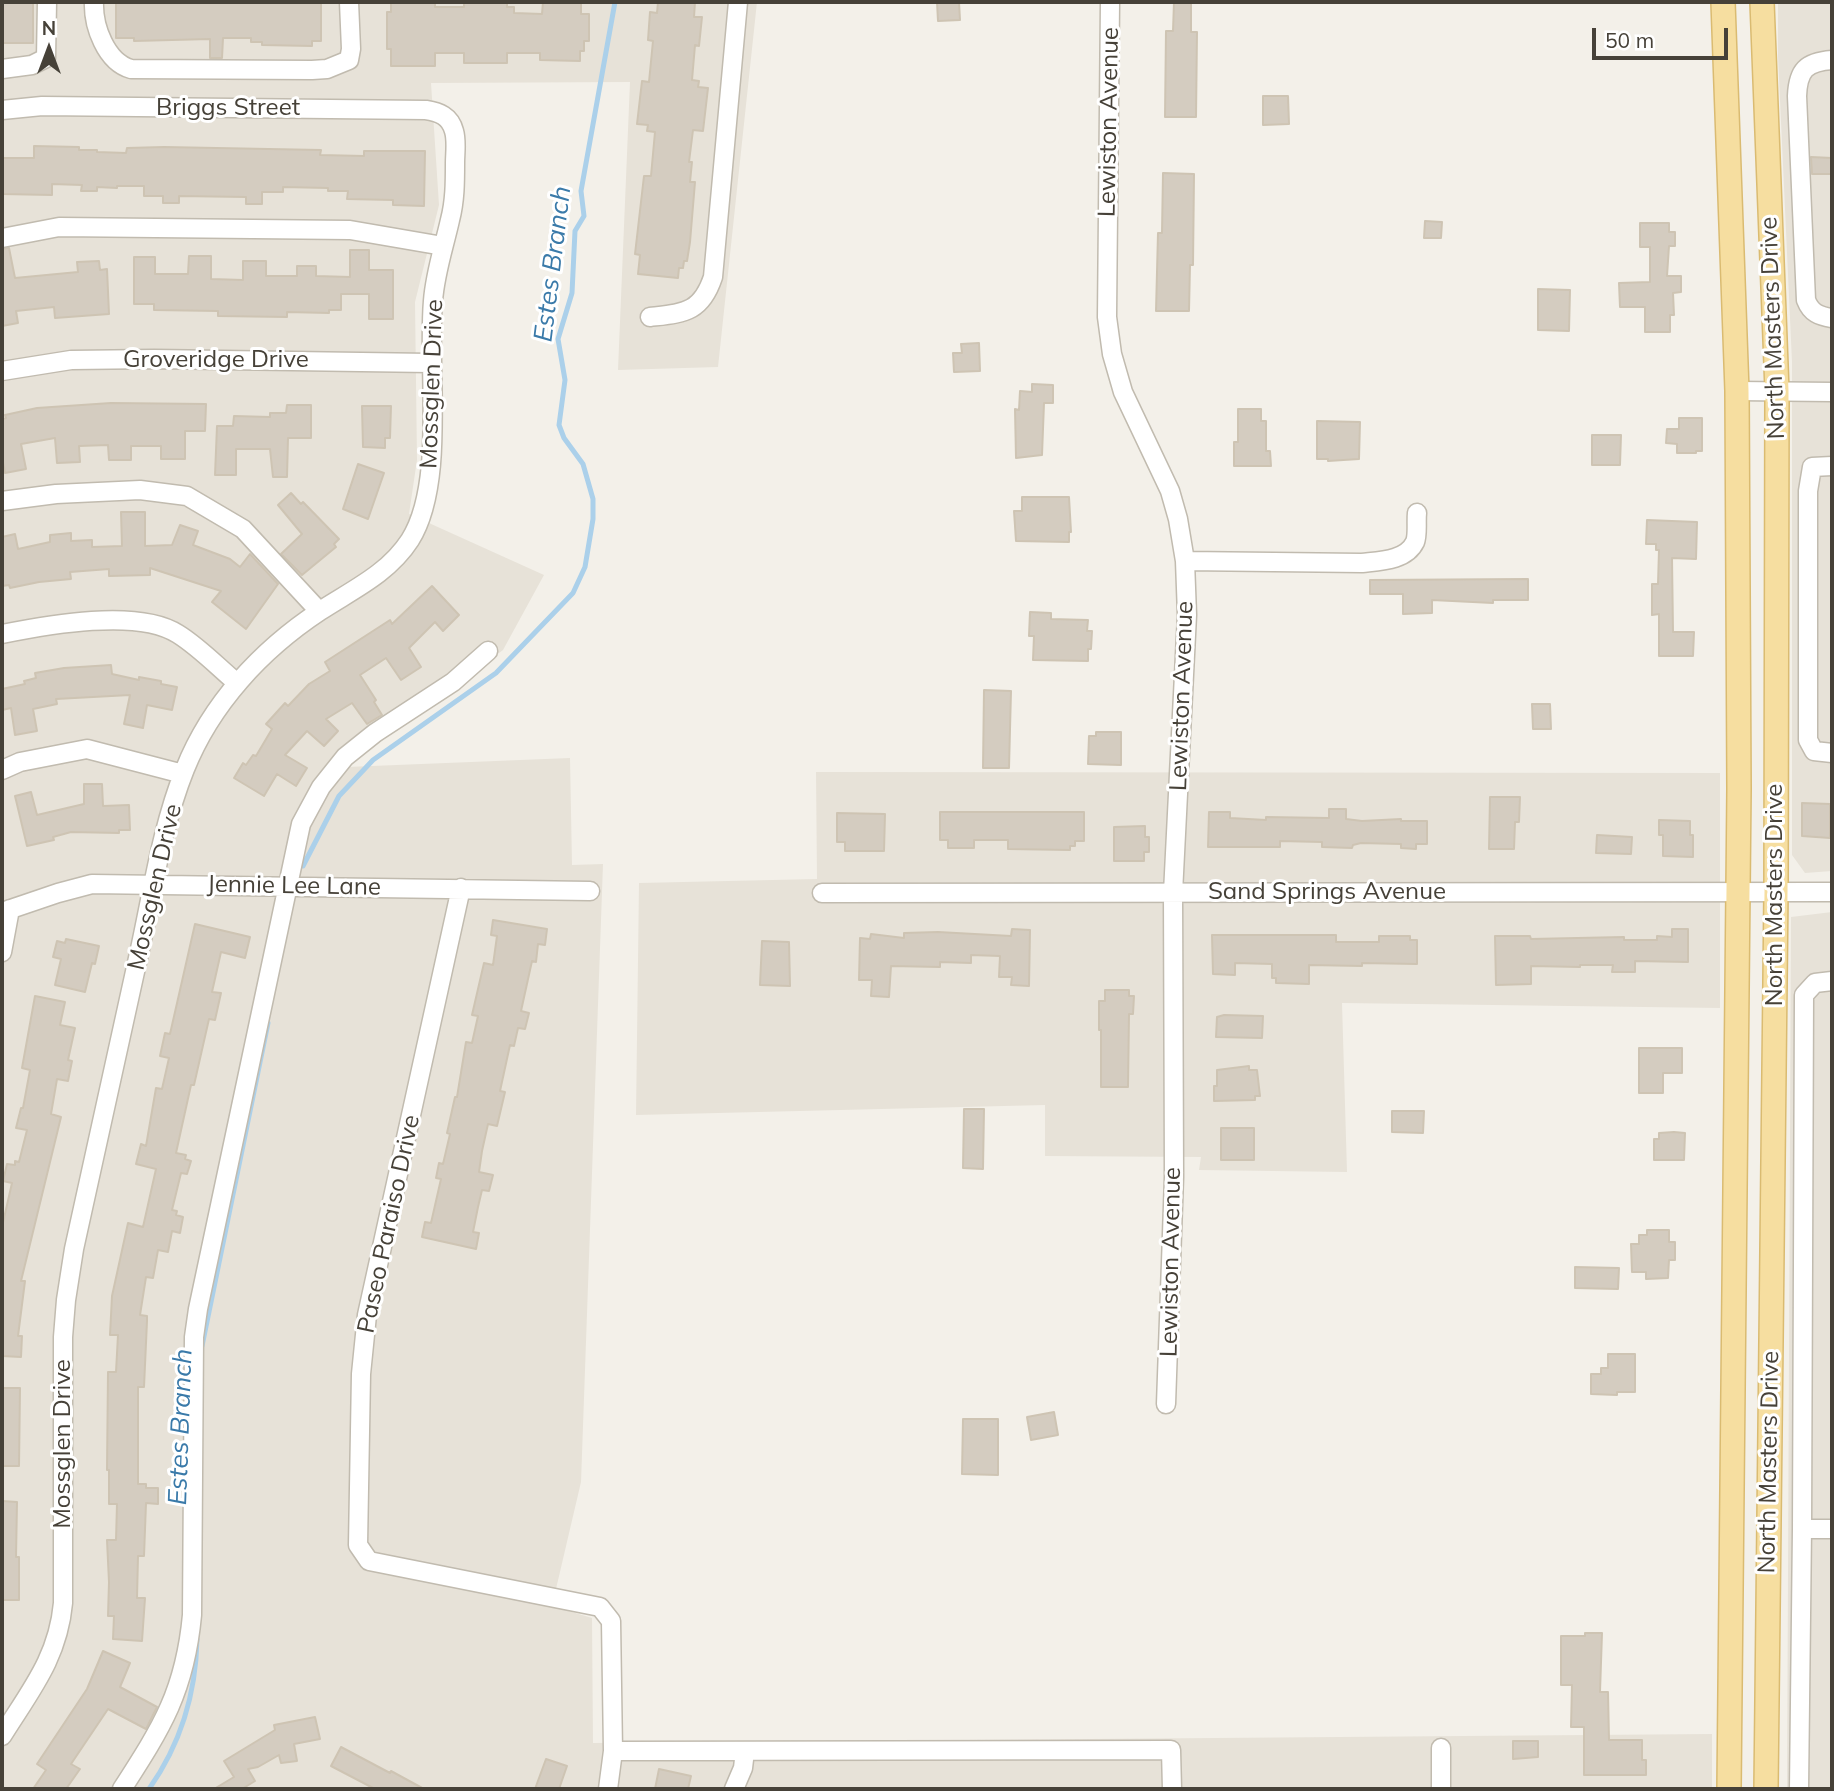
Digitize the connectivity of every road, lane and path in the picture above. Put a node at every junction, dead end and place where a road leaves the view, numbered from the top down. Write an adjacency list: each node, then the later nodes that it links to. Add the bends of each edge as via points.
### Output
1 (47, 2): 9 (street, via 46,58)
2 (93, 2): 3 (street, via 93,17 111,56 121,66 298,70 327,69 349,60)
3 (349, 2)
4 (738, 2): 14 (street, via 713,277 698,304 680,313)
5 (1110, 2): 24 (street, Lewiston Avenue, via 1107,317 1123,392 1170,491)
6 (1724, 2): 18 (main road, North Masters Drive)
7 (1762, 2): 19 (main road, North Masters Drive)
8 (1832, 60): 15 (street, via 1817,62 1801,73 1797,96 1805,300 1819,316)
9 (2, 69)
10 (2, 110): 11 (street, Briggs Street, via 42,106 426,110 441,113)
11 (450, 122): 13 (street, Mossglen Drive, via 456,138 454,197)
12 (2, 238): 13 (street, via 59,227 350,230)
13 (443, 246): 16 (street, Mossglen Drive, via 433,302)
14 (650, 317)
15 (1832, 318)
16 (430, 363): 17 (street, Groveridge Drive, via 71,360); 25 (street, Mossglen Drive, via 432,463 418,526 393,561)
17 (2, 371)
18 (1737, 391): 19 (street); 36 (main road, North Masters Drive)
19 (1777, 391): 20 (street); 38 (main road, North Masters Drive)
20 (1832, 391)
21 (1832, 466): 29 (street, via 1812,467 1808,491 1808,740 1814,751)
22 (2, 501): 25 (street, via 140,490 187,496 243,529)
23 (1417, 513): 24 (street, via 1416,541 1408,551 1387,560)
24 (1185, 561): 40 (street, Lewiston Avenue, via 1187,615)
25 (319, 611): 28 (street, Mossglen Drive, via 276,644)
26 (2, 634): 28 (street, via 87,622 142,621 179,634)
27 (488, 651): 33 (street, via 453,682 345,757 321,787 302,824)
28 (237, 683): 31 (street, Mossglen Drive, via 195,746)
29 (1832, 754)
30 (2, 769): 31 (street, via 87,749)
31 (183, 775): 32 (street, Mossglen Drive)
32 (155, 884): 33 (street, Jennie Lee Lane); 41 (street, Jennie Lee Lane, via 92,884); 49 (street, Mossglen Drive, via 66,1300 60,1629 41,1674)
33 (287, 885): 34 (street, Jennie Lee Lane); 55 (street, via 194,1337 192,1615 186,1660 174,1700)
34 (461, 888): 35 (street, Jennie Lee Lane); 53 (street, Paseo Paraiso Drive, via 367,1315 361,1374 358,1545 369,1561 600,1607 611,1621)
35 (590, 891)
36 (1738, 891): 38 (street, Sand Springs Avenue); 40 (street, Sand Springs Avenue); 44 (main road, North Masters Drive)
37 (822, 892): 40 (street, Sand Springs Avenue)
38 (1776, 892): 39 (street, Sand Springs Avenue); 45 (main road, North Masters Drive)
39 (1832, 892)
40 (1173, 893): 46 (street, Lewiston Avenue, via 1174,1177)
41 (6, 911): 42 (street)
42 (2, 952)
43 (1832, 981): 47 (street, via 1815,984 1804,995)
44 (1732, 1363): 45 (main road); 50 (main road, North Masters Drive)
45 (1770, 1363): 51 (main road, North Masters Drive)
46 (1166, 1404)
47 (1802, 1528): 48 (street); 62 (street)
48 (1832, 1529)
49 (2, 1736)
50 (1729, 1738): 51 (main road); 60 (main road, North Masters Drive)
51 (1766, 1739): 61 (main road, North Masters Drive)
52 (1441, 1748): 59 (street)
53 (613, 1751): 54 (street); 56 (street)
54 (745, 1751): 57 (street); 58 (street, via 1171,1750)
55 (122, 1789)
56 (608, 1789)
57 (734, 1789)
58 (1172, 1789)
59 (1441, 1789)
60 (1729, 1789)
61 (1766, 1789)
62 (1799, 1789)

